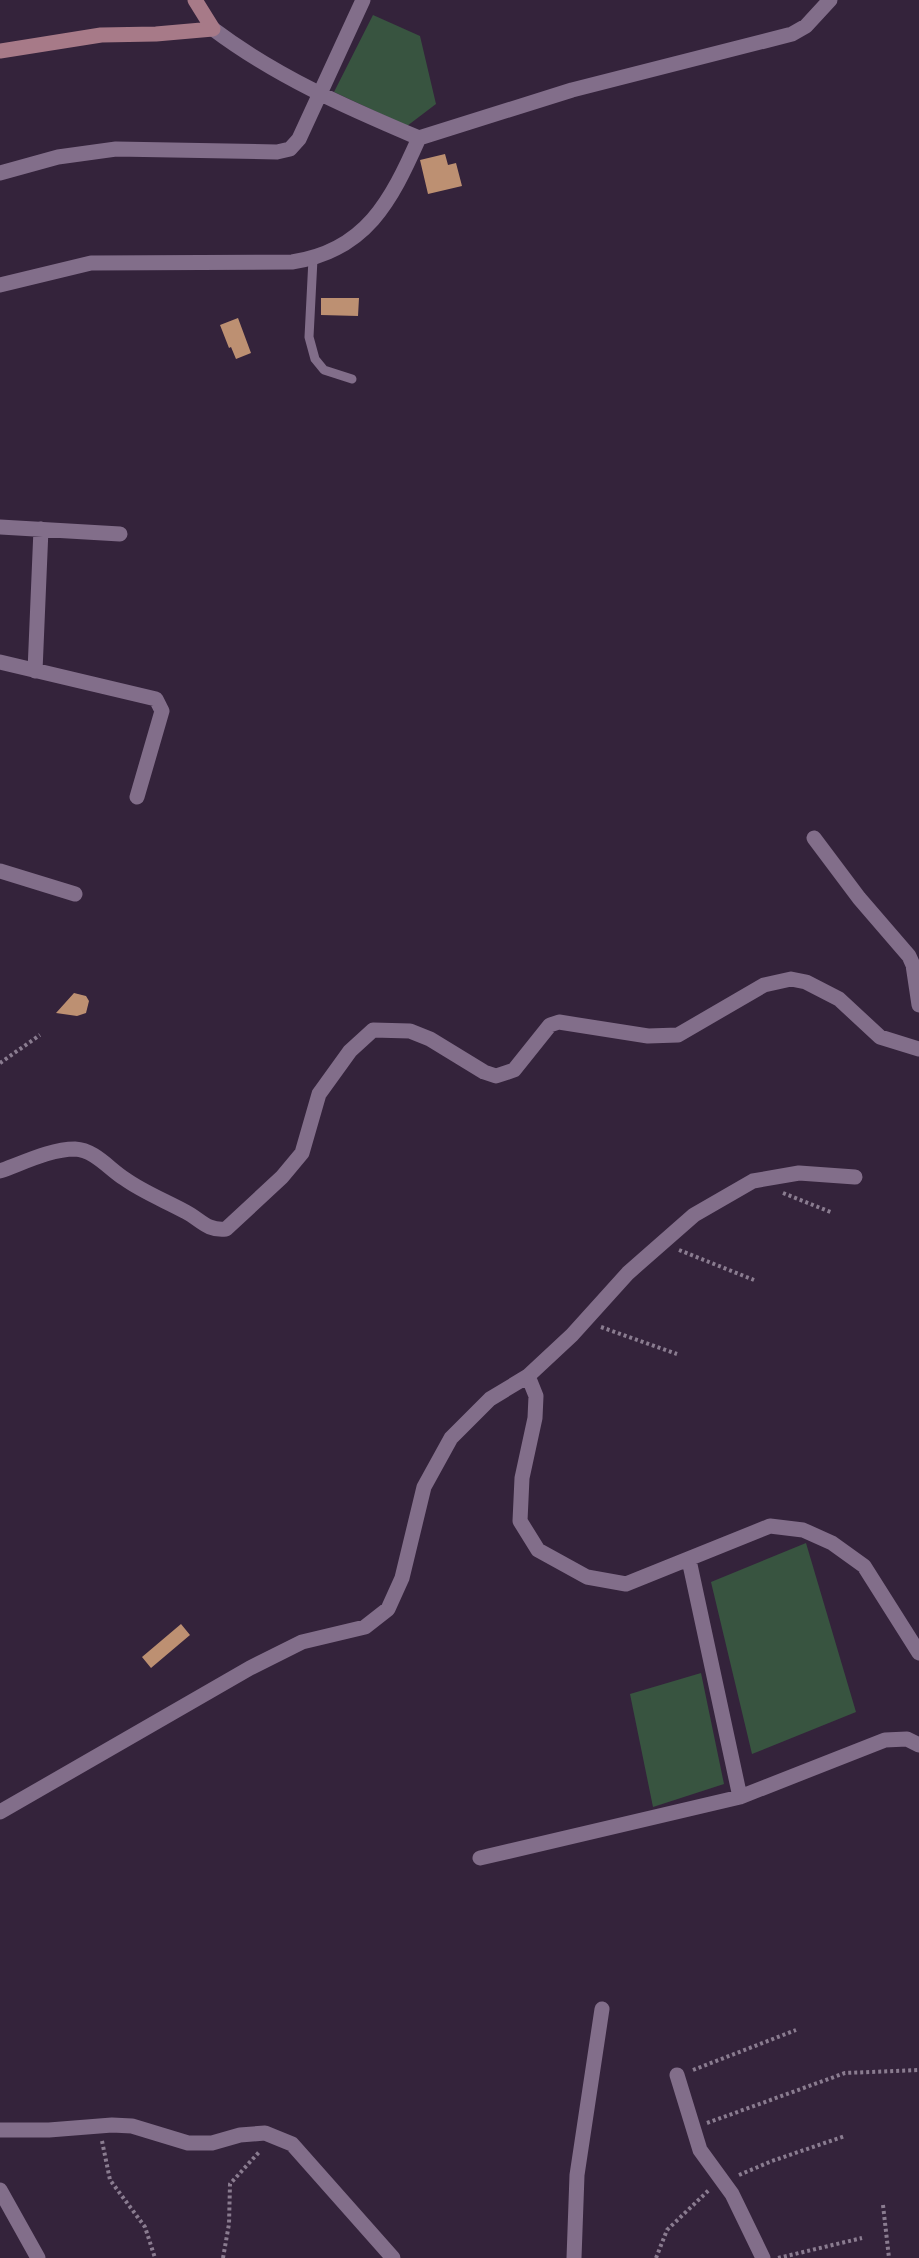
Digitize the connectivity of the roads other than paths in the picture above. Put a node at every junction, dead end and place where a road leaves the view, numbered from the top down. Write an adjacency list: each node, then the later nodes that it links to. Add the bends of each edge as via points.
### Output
1 (195, 0): 4 (main road)
2 (363, 0): 6 (street)
3 (830, 0): 7 (street, via 806,26 792,34 572,90)
4 (213, 28): 5 (main road, via 101,34); 6 (street, via 248,54)
5 (0, 51)
6 (319, 95): 7 (street); 8 (street, via 295,146 283,152 116,149 58,157)
7 (419, 138): 9 (street, via 397,188 368,226 342,248)
8 (0, 173)
9 (313, 259): 10 (street, via 91,263); 11 (lane, via 311,348 324,370)
10 (0, 285)
11 (352, 379)
12 (0, 527): 13 (street)
13 (41, 529): 14 (street); 16 (street)
14 (120, 534)
15 (0, 662): 16 (street)
16 (35, 671): 17 (street, via 156,699 162,711)
17 (137, 797)
18 (814, 838): 21 (street, via 909,956 914,965)
19 (0, 871): 20 (street)
20 (75, 894)
21 (919, 1005)
22 (919, 1049): 23 (street, via 880,1037 839,999 791,979 764,984 678,1035 648,1036 559,1022 550,1025 514,1070 496,1076 410,1031 373,1030 350,1051 319,1094 302,1153 226,1229 205,1226 78,1149 56,1152)
23 (0, 1171)
24 (855, 1177): 25 (street, via 799,1173 753,1181 694,1215 628,1273)
25 (528, 1377): 26 (street, via 536,1396 535,1418 522,1478 520,1521 538,1550 587,1577 626,1584); 30 (street, via 490,1399 451,1438 424,1488 402,1578 388,1609 365,1627 302,1642 250,1668)
26 (688, 1560): 27 (street, via 770,1526 803,1530 832,1543 864,1566); 29 (street)
27 (919, 1653)
28 (919, 1745): 29 (street, via 907,1739 885,1740)
29 (740, 1797): 31 (street)
30 (0, 1812)
31 (480, 1858)
32 (602, 2009): 38 (street, via 577,2175)
33 (677, 2075): 39 (street, via 700,2150 723,2182)
34 (0, 2130): 37 (street, via 132,2126 188,2144 265,2133 292,2144)
35 (0, 2190): 36 (street)
36 (38, 2258)
37 (393, 2258)
38 (574, 2258)
39 (763, 2258)

